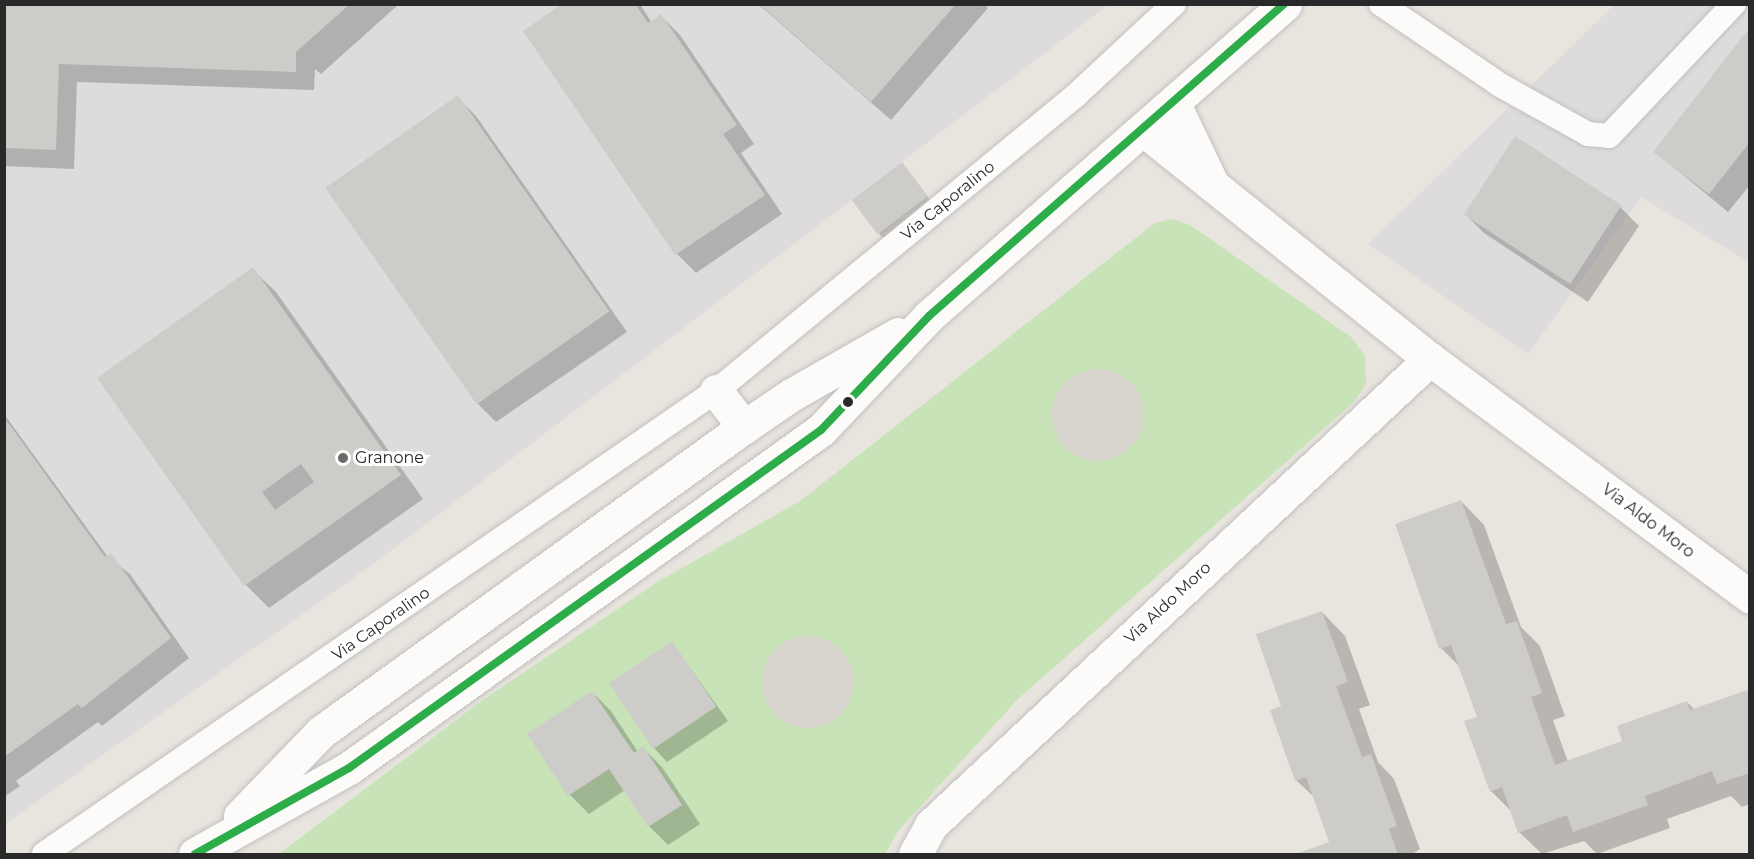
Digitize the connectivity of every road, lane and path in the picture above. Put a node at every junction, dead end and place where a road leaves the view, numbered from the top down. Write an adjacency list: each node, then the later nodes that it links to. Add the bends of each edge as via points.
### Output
1 (1173, 4): 10 (lane, Via Caporalino, via 1075,96)
2 (1285, 4): 5 (street)
3 (1381, 4): 4 (lane, via 1500,85 1588,134 1609,136)
4 (1734, 4)
5 (1174, 104): 6 (street); 7 (street, Via Aldo Moro)
6 (1145, 131): 7 (street, Via Aldo Moro); 8 (street)
7 (1213, 187): 9 (street, Via Aldo Moro)
8 (929, 316): 11 (street, via 791,395); 13 (street, via 821,430 350,768)
9 (1430, 359): 12 (street, Via Aldo Moro); 15 (street, Via Aldo Moro, via 931,825)
10 (716, 391): 11 (street); 14 (lane, Via Caporalino)
11 (744, 427): 13 (street, via 321,732)
12 (1749, 597)
13 (206, 847)
14 (44, 855)
15 (915, 855)

